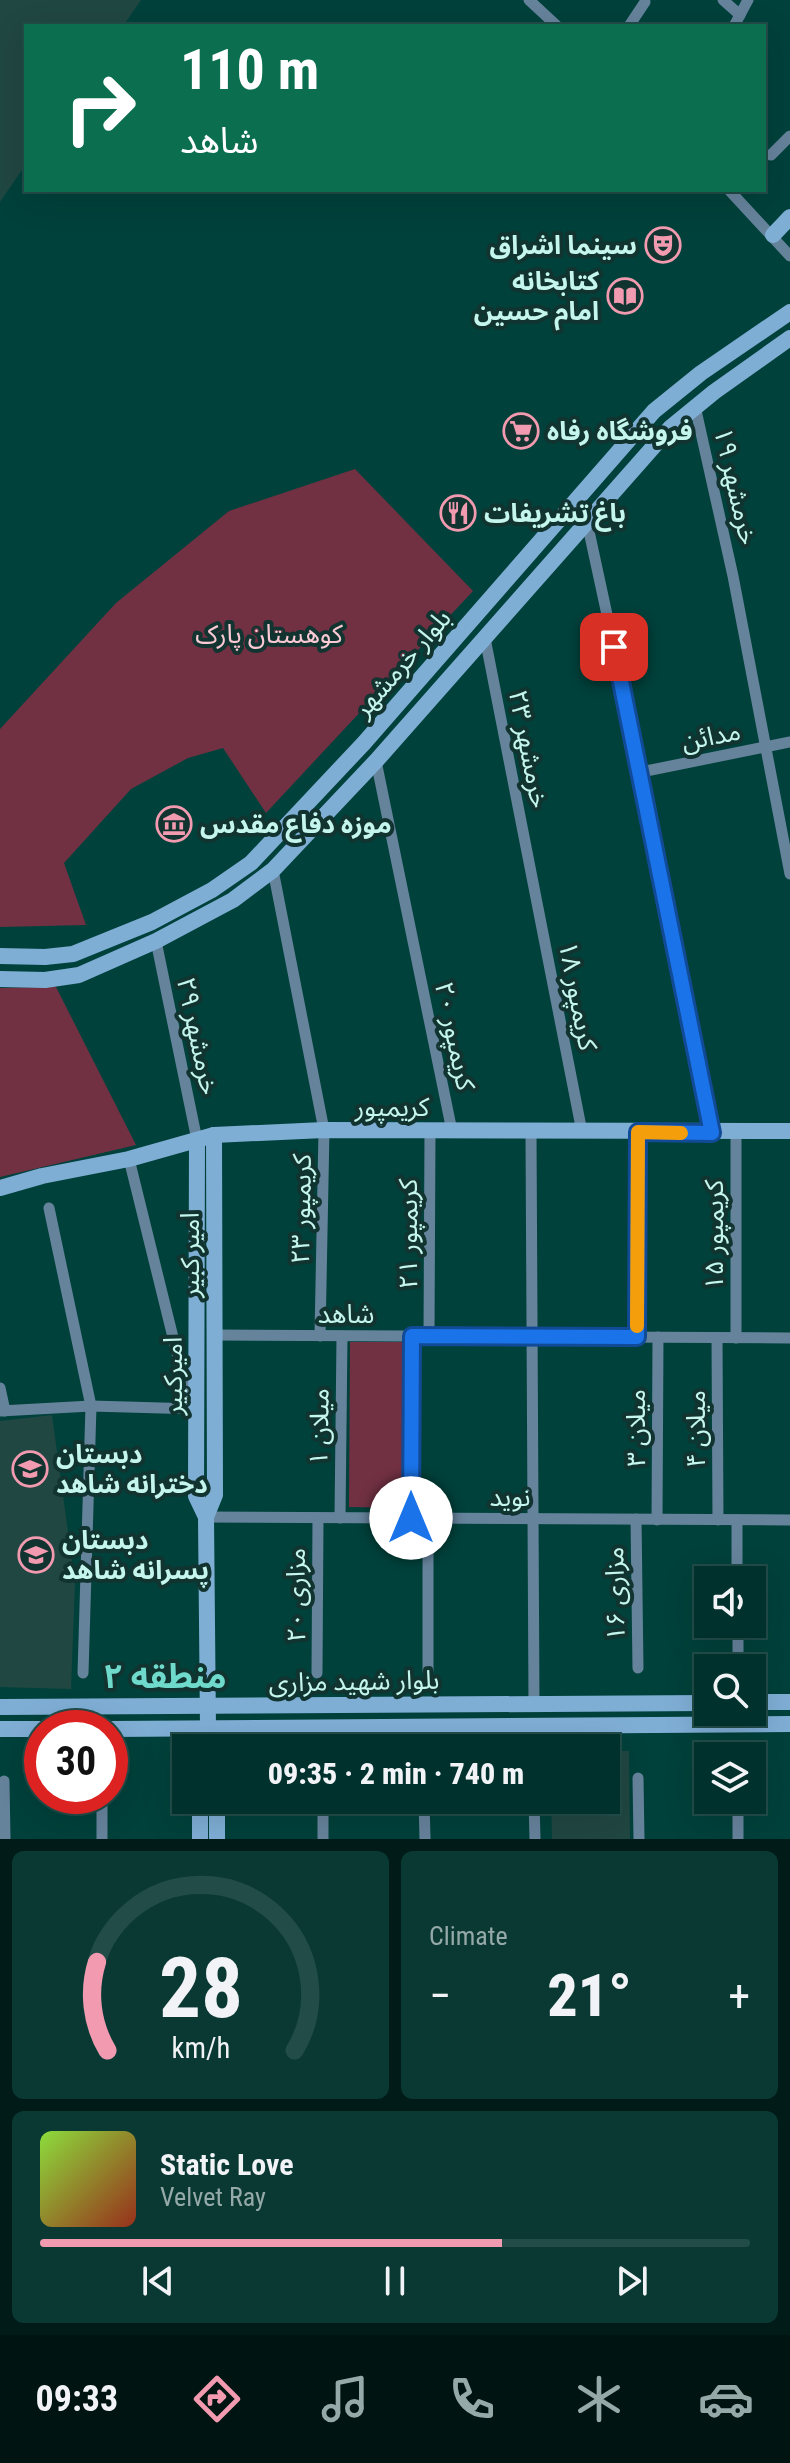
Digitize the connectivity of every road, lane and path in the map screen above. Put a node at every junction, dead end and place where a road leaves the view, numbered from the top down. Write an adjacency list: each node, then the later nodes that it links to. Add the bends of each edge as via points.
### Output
1 (529, 0): 6 (street)
2 (723, 0): 5 (street)
3 (748, 0): 5 (street)
4 (645, 2): 7 (street)
5 (737, 20)
6 (555, 24)
7 (630, 24)
8 (790, 136): 9 (street)
9 (771, 155)
10 (731, 192): 12 (street)
11 (790, 217): 12 (main road)
12 (773, 235): 13 (street)
13 (790, 256)
14 (790, 312): 19 (main road, بلوار خرمشهر, via 654,411)
15 (790, 338): 16 (main road, بلوار خرمشهر)
16 (695, 406): 17 (main road, بلوار خرمشهر); 22 (street, خرمشهر ۱۹)
17 (587, 522): 18 (main road, بلوار خرمشهر); 24 (street)
18 (485, 638): 20 (main road, بلوار خرمشهر); 25 (street, خرمشهر ۲۳)
19 (410, 690): 20 (main road); 29 (main road, بلوار خرمشهر, via 251,863 212,890 73,954)
20 (426, 705): 23 (main road, بلوار خرمشهر)
21 (790, 742): 22 (street, مدائن)
22 (764, 748): 24 (street, مدائن); 27 (street, خرمشهر ۱۹)
23 (376, 761): 26 (main road, بلوار خرمشهر); 33 (street, کریمپور ۲۰)
24 (641, 772): 39 (street)
25 (531, 869): 36 (street, کریمپور ۱۸)
26 (273, 870): 28 (main road, بلوار خرمشهر, via 233,900); 31 (street, کریمپور ۲۳)
27 (790, 874)
28 (156, 941): 30 (main road, بلوار خرمشهر, via 79,975); 40 (street, خرمشهر ۲۹)
29 (0, 956)
30 (0, 979)
31 (324, 1130): 32 (main road, کریمپور); 40 (main road, کریمپور); 45 (street, کریمپور ۲۳)
32 (430, 1131): 33 (main road, کریمپور); 48 (street, کریمپور ۲۱)
33 (452, 1131): 35 (main road, کریمپور)
34 (790, 1131): 38 (main road, کریمپور)
35 (531, 1132): 36 (main road, کریمپور); 49 (street)
36 (582, 1132): 37 (main road, کریمپور)
37 (638, 1132): 39 (main road, کریمپور); 50 (street)
38 (736, 1132): 39 (main road, کریمپور); 53 (street, کریمپور ۱۵)
39 (712, 1133)
40 (205, 1137): 41 (main road, کریمپور); 44 (main road, امیر کبیر); 57 (main road, امیرکبیر)
41 (129, 1159): 42 (main road, کریمپور); 57 (street, via 187,1394)
42 (0, 1188)
43 (49, 1208): 56 (street)
44 (214, 1335): 45 (street, شاهد); 59 (main road, امیر کبیر, via 215,1495)
45 (320, 1336): 46 (street, شاهد)
46 (342, 1336): 47 (street, شاهد); 61 (street, میلان ۱)
47 (412, 1336): 48 (street, شاهد); 62 (street)
48 (429, 1336): 49 (street, شاهد)
49 (531, 1337): 50 (street, شاهد); 64 (street)
50 (637, 1337): 51 (street, شاهد)
51 (658, 1337): 52 (street, شاهد); 66 (street, میلان ۳)
52 (717, 1338): 53 (street, شاهد); 67 (street, میلان ۴)
53 (736, 1338): 54 (street, شاهد)
54 (790, 1338)
55 (0, 1388): 58 (street)
56 (91, 1406): 57 (street); 58 (street); 73 (street)
57 (197, 1409): 59 (main road, امیرکبیر, via 196,1496)
58 (3, 1411)
59 (206, 1517): 60 (street, نوید); 81 (main road, امیرکبیر)
60 (318, 1518): 61 (street, نوید); 74 (street, مزاری ۲۰)
61 (340, 1518): 62 (street, نوید)
62 (411, 1518): 63 (street, نوید)
63 (428, 1518): 64 (street, نوید); 72 (street)
64 (533, 1519): 65 (street, نوید); 78 (street)
65 (636, 1519): 66 (street, نوید); 71 (street, مزاری ۱۶)
66 (657, 1520): 67 (street, نوید)
67 (718, 1520): 68 (street, نوید)
68 (737, 1520): 69 (street, نوید); 70 (street)
69 (790, 1520)
70 (737, 1566)
71 (638, 1668)
72 (428, 1670)
73 (83, 1673)
74 (317, 1673)
75 (766, 1702): 76 (main road)
76 (790, 1702)
77 (694, 1703): 79 (main road, بلوار شهید مزاری)
78 (534, 1704): 79 (main road, بلوار شهید مزاری); 81 (main road, بلوار شهید مزاری)
79 (654, 1704): 84 (main road)
80 (0, 1707): 81 (main road, بلوار شهید مزاری)
81 (208, 1707): 88 (main road)
82 (790, 1724): 84 (main road, بلوار شهید مزاری)
83 (534, 1726): 84 (main road, بلوار شهید مزاری); 88 (main road, بلوار شهید مزاری); 91 (street)
84 (655, 1726)
85 (0, 1729): 86 (main road)
86 (24, 1729)
87 (128, 1729): 88 (main road, بلوار شهید مزاری)
88 (208, 1729): 89 (main road); 90 (main road)
89 (206, 1734)
90 (210, 1734)
91 (534, 1734)
92 (638, 1778): 108 (street)
93 (4, 1781): 101 (street)
94 (102, 1814): 102 (street)
95 (200, 1814): 103 (main road)
96 (217, 1814): 104 (main road)
97 (323, 1814): 105 (street)
98 (424, 1814): 106 (street)
99 (534, 1814): 107 (street)
100 (738, 1814): 109 (street)
101 (5, 1839)
102 (102, 1839)
103 (200, 1839)
104 (217, 1839)
105 (323, 1839)
106 (425, 1839)
107 (535, 1839)
108 (639, 1839)
109 (738, 1839)

